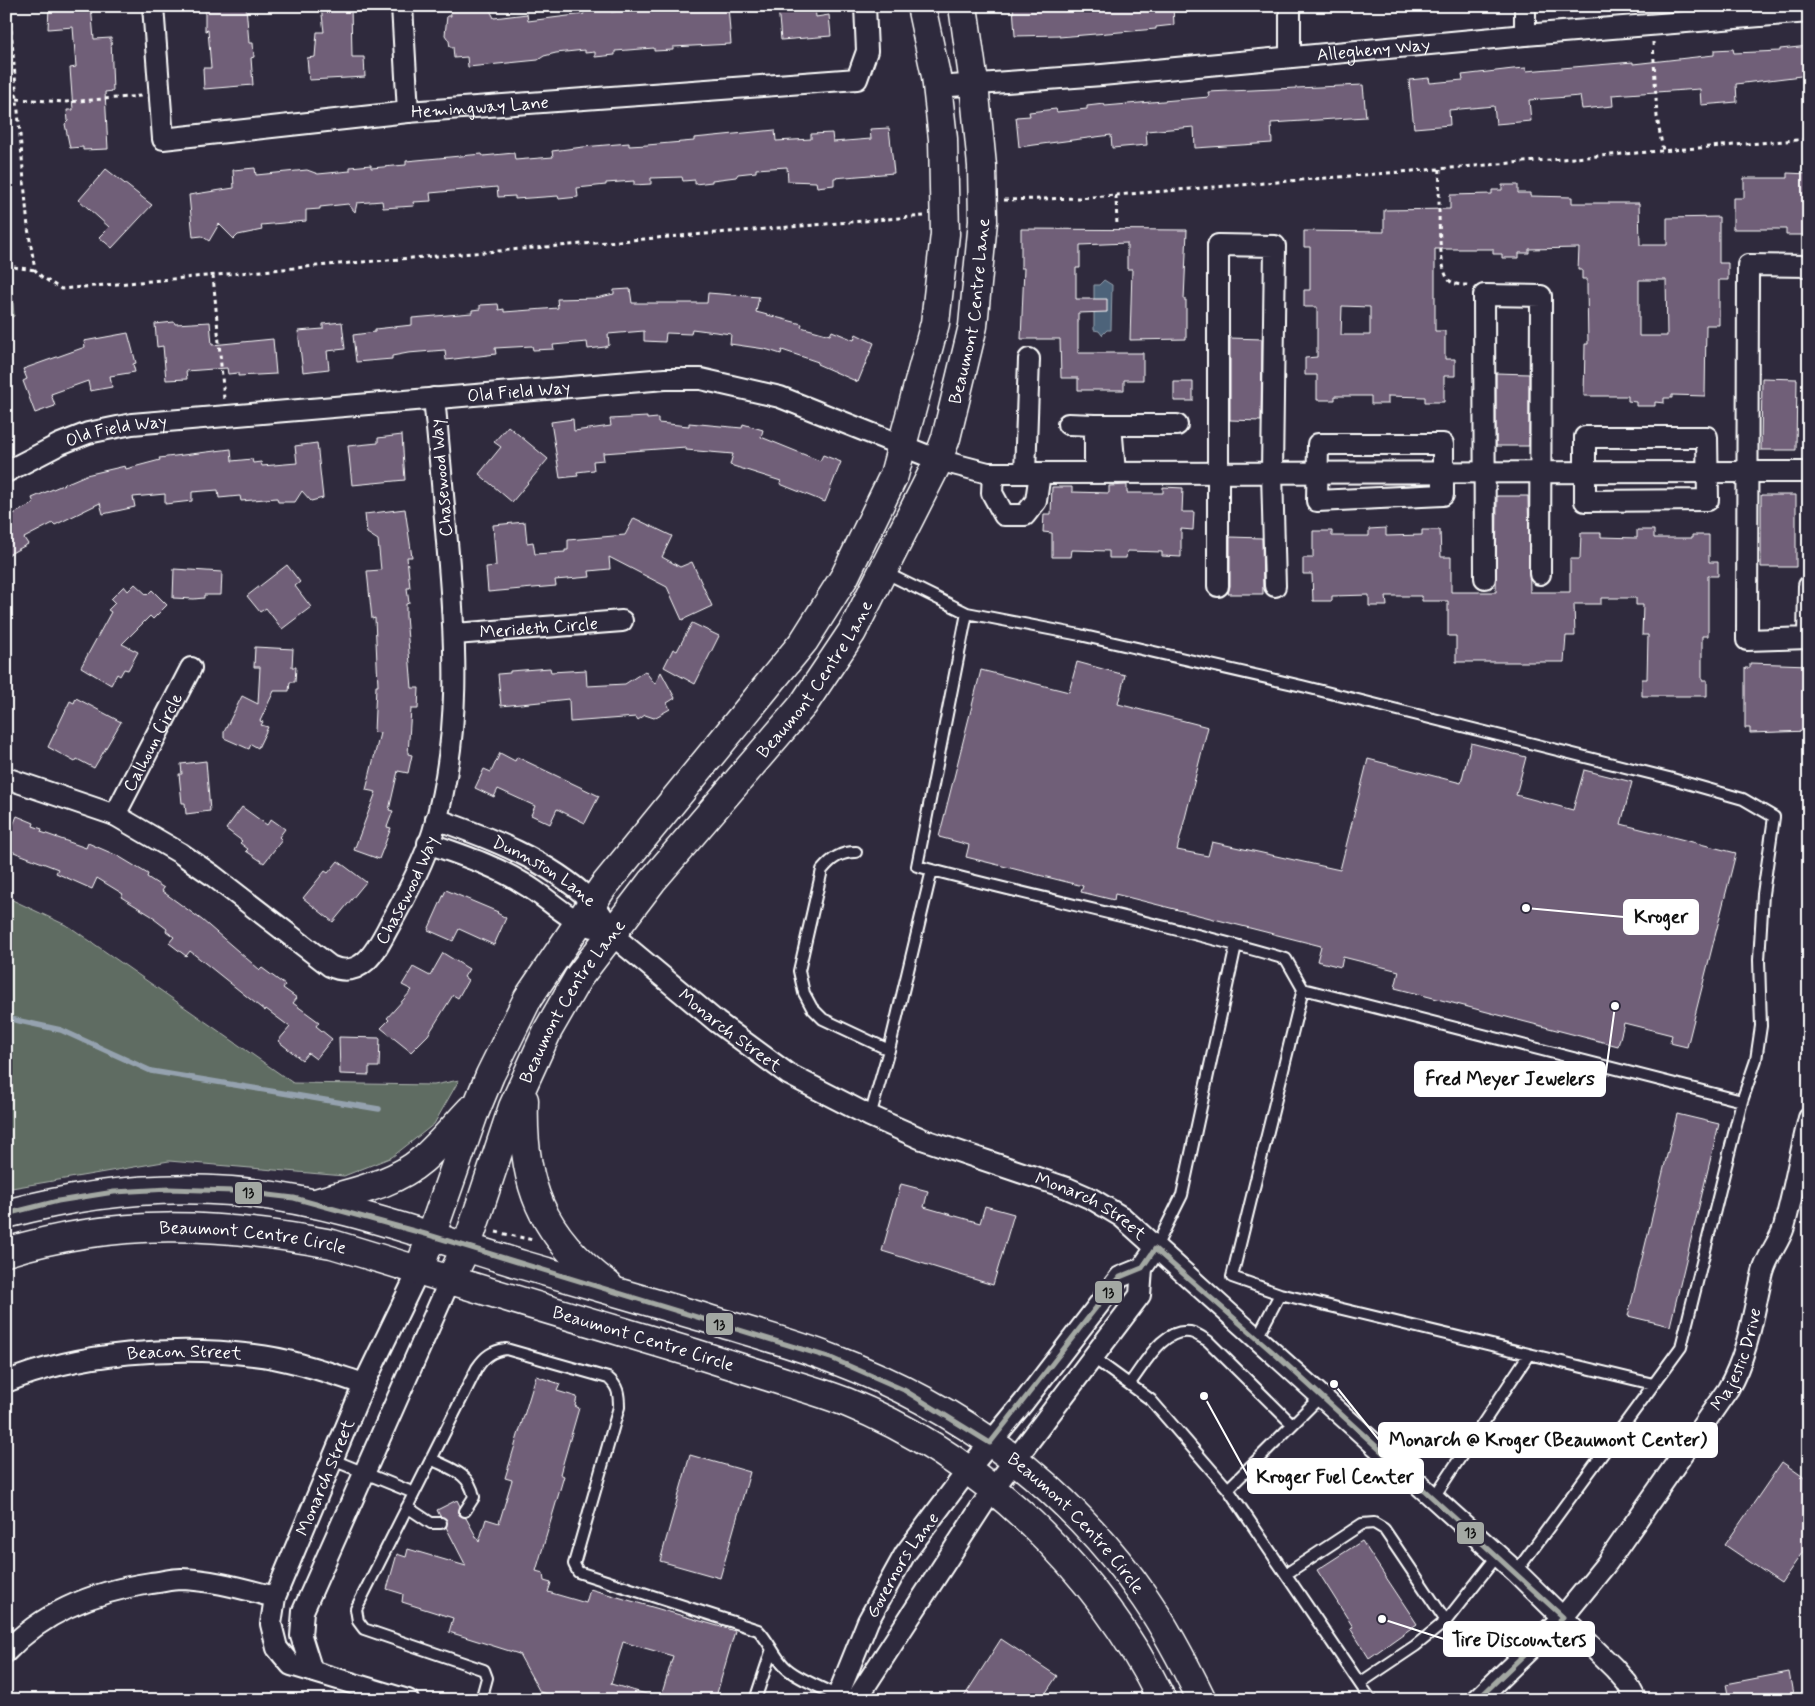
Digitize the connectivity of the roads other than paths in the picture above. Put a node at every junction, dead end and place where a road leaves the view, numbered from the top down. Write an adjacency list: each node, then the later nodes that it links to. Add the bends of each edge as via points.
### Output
1 (154, 6): 14 (street, Hemingway Lane, via 163,139)
2 (402, 6): 14 (street)
3 (866, 6): 14 (street, Hemingway Lane, via 867,51 857,79)
4 (921, 6): 13 (street, Beaumont Centre Lane)
5 (963, 6): 12 (street, Beaumont Centre Lane)
6 (1290, 6): 11 (street)
7 (1525, 6): 10 (street)
8 (1768, 10): 9 (street, Allegheny Way); 10 (street, Allegheny Way)
9 (1809, 12)
10 (1525, 35): 11 (street, Allegheny Way)
11 (1290, 56): 12 (street, Allegheny Way)
12 (974, 84): 13 (street, Allegheny Way); 22 (street, Beaumont Centre Lane, via 984,220 980,267 973,326)
13 (937, 86): 21 (street, Beaumont Centre Lane, via 946,180 942,276 935,323)
14 (408, 112)
15 (1809, 266): 32 (street, via 1748,265)
16 (1029, 359): 35 (street)
17 (434, 398): 21 (street, Old Field Way, via 665,379 701,379 780,397); 23 (street, Old Field Way, via 132,424 88,433); 45 (street, Chasewood Way)
18 (1068, 424): 19 (street)
19 (1103, 425): 20 (street); 24 (street)
20 (1177, 425)
21 (903, 445): 22 (street, Old Field Way); 53 (street, Beaumont Centre Lane, via 880,508 845,576 804,641)
22 (938, 460): 34 (street, Old Field Way); 37 (street, Beaumont Centre Lane)
23 (6, 472)
24 (1105, 472): 25 (street); 35 (street)
25 (1219, 472): 26 (street); 26 (street, via 1218,245 1275,246); 40 (street)
26 (1272, 472): 27 (street); 41 (street)
27 (1317, 472): 28 (street); 28 (street, via 1317,501 1443,496); 28 (street, via 1318,444 1443,444)
28 (1444, 472): 29 (street)
29 (1485, 472): 30 (street); 30 (street, via 1484,295 1541,296); 39 (street)
30 (1542, 472): 36 (street); 38 (street)
31 (1707, 472): 32 (street); 36 (street); 36 (street, via 1708,500 1604,501 1585,501); 36 (street, via 1707,437 1585,437)
32 (1748, 472): 33 (street); 42 (street, via 1747,640 1808,638)
33 (1809, 472)
34 (993, 473): 35 (street); 35 (street, via 992,493 1004,515 1025,514 1036,501)
35 (1033, 473)
36 (1585, 473)
37 (883, 572): 43 (lane); 54 (street, Beaumont Centre Lane, via 852,632 803,705 652,881)
38 (1540, 574)
39 (1485, 578)
40 (1218, 586)
41 (1275, 586)
42 (1809, 586)
43 (967, 613): 52 (lane, via 917,866); 60 (lane, via 1080,634 1660,775 1743,799 1774,816 1762,894 1761,1026 1756,1060)
44 (622, 621): 45 (street, Merideth Circle)
45 (455, 634): 49 (street, Chasewood Way, via 456,692 451,742)
46 (191, 668): 48 (street, Calhoun Circle)
47 (6, 778): 48 (street, Chasewood Way)
48 (115, 816): 50 (street, Chasewood Way, via 212,875 338,970 359,966 374,953 396,914)
49 (436, 819): 50 (street, Chasewood Way); 53 (street, Dunnston Lane, via 512,849 572,885)
50 (428, 843): 53 (street, Dunnston Lane, via 504,872)
51 (856, 852): 57 (lane, via 844,852 830,860 822,870 799,970 804,992 812,1008 823,1019)
52 (932, 870): 55 (lane); 57 (lane)
53 (585, 913): 54 (street, Dunnston Lane); 59 (street, Beaumont Centre Lane, via 528,998)
54 (612, 933): 58 (street, Beaumont Centre Lane, via 578,978 548,1030); 61 (street, Monarch Street, via 717,1022 788,1074)
55 (1236, 945): 56 (lane, via 1286,959); 67 (lane, via 1182,1195)
56 (1303, 989): 60 (lane); 73 (lane, via 1232,1277)
57 (889, 1050): 61 (lane)
58 (525, 1081): 66 (street, Beaumont Centre Lane, via 513,1107); 72 (street, via 523,1134 535,1196 566,1247 587,1269)
59 (479, 1100): 63 (street, via 421,1161 401,1174); 65 (street, Beaumont Centre Lane)
60 (1742, 1101): 80 (lane, via 1681,1347)
61 (870, 1116): 67 (street, Monarch Street, via 1092,1199 1122,1217)
62 (1809, 1118): 100 (street, Majestic Drive, via 1784,1227 1763,1270 1749,1338 1733,1380 1607,1563)
63 (315, 1203): 64 (street, Beaumont Centre Circle, via 234,1191 169,1189 114,1192); 65 (street, Beaumont Centre Circle)
64 (6, 1214)
65 (429, 1235): 66 (street, Beaumont Centre Circle); 70 (street, Beaumont Centre Lane)
66 (466, 1248): 71 (street, Beaumont Centre Lane); 72 (street, Beaumont Centre Circle)
67 (1154, 1249): 69 (street); 74 (street, Monarch Street)
68 (6, 1252): 70 (street, Beaumont Centre Circle, via 105,1230 223,1228 276,1233 332,1244)
69 (1142, 1268): 76 (street, Governors Lane, via 1140,1295); 83 (street, Governors Lane, via 1120,1277)
70 (419, 1270): 71 (street, Beaumont Centre Circle); 79 (street, Monarch Street)
71 (450, 1280): 87 (street, Beaumont Centre Circle, via 846,1402 907,1433); 88 (street, Monarch Street)
72 (618, 1293): 83 (street, Beaumont Centre Circle, via 775,1339 840,1362 904,1390)
73 (1280, 1294): 74 (lane); 75 (lane)
74 (1257, 1338): 81 (street, Monarch Street)
75 (1529, 1354): 80 (lane); 92 (lane)
76 (1092, 1357): 78 (lane); 86 (street, Governors Lane)
77 (6, 1382): 79 (street, Beacon Street, via 100,1356 170,1350 255,1355)
78 (1130, 1383): 82 (lane, via 1162,1341 1176,1332 1192,1332 1208,1341); 89 (lane, via 1151,1400)
79 (364, 1384): 85 (street, Monarch Street)
80 (1654, 1384): 97 (lane)
81 (1321, 1396): 82 (lane); 92 (street, Monarch Street)
82 (1292, 1424): 89 (lane)
83 (990, 1443): 86 (street, Beaumont Centre Circle); 87 (street, Governors Lane)
84 (431, 1459): 91 (lane); 94 (lane, via 467,1478 474,1498); 103 (lane, via 477,1368 493,1351 506,1349 608,1378 619,1393 619,1407 574,1564 578,1572 758,1630)
85 (333, 1460): 88 (lane); 99 (street, Monarch Street)
86 (1015, 1461): 90 (street, Governors Lane); 112 (street, Beaumont Centre Circle, via 1091,1532 1124,1570 1156,1616)
87 (968, 1470): 90 (street, Beaumont Centre Circle); 107 (street, Governors Lane, via 905,1554 868,1621)
88 (364, 1473): 91 (lane); 104 (street, Monarch Street, via 303,1611 301,1636)
89 (1228, 1489): 98 (lane)
90 (993, 1490): 107 (street, Governors Lane); 111 (street, Beaumont Centre Circle, via 1056,1548 1104,1604 1129,1639)
91 (414, 1493): 93 (lane)
92 (1434, 1497): 96 (street, Monarch Street)
93 (407, 1506): 95 (lane, via 432,1523); 109 (lane, via 356,1609 358,1621 364,1629 484,1670 487,1678)
94 (465, 1510)
95 (441, 1523)
96 (1498, 1555): 97 (street, Monarch Street); 101 (lane)
97 (1516, 1572): 100 (street, Monarch Street)
98 (1286, 1574): 101 (lane, via 1362,1524 1374,1523 1384,1529); 105 (lane)
99 (274, 1597): 102 (street, via 218,1582 179,1579 144,1584 103,1592 64,1608); 104 (street, Monarch Street, via 271,1624 277,1648 291,1665)
100 (1563, 1616): 114 (street, Majestic Drive); 115 (street, Monarch Street, via 1614,1668)
101 (1446, 1621): 105 (lane)
102 (8, 1644)
103 (771, 1652): 107 (lane, via 787,1670); 110 (lane)
104 (312, 1671): 106 (street, Monarch Street)
105 (1360, 1683): 113 (lane)
106 (375, 1695): 108 (street, Monarch Street)
107 (844, 1699)
108 (408, 1700)
109 (481, 1700)
110 (755, 1700)
111 (1162, 1700)
112 (1202, 1700)
113 (1371, 1700)
114 (1477, 1700)
115 (1636, 1700)

